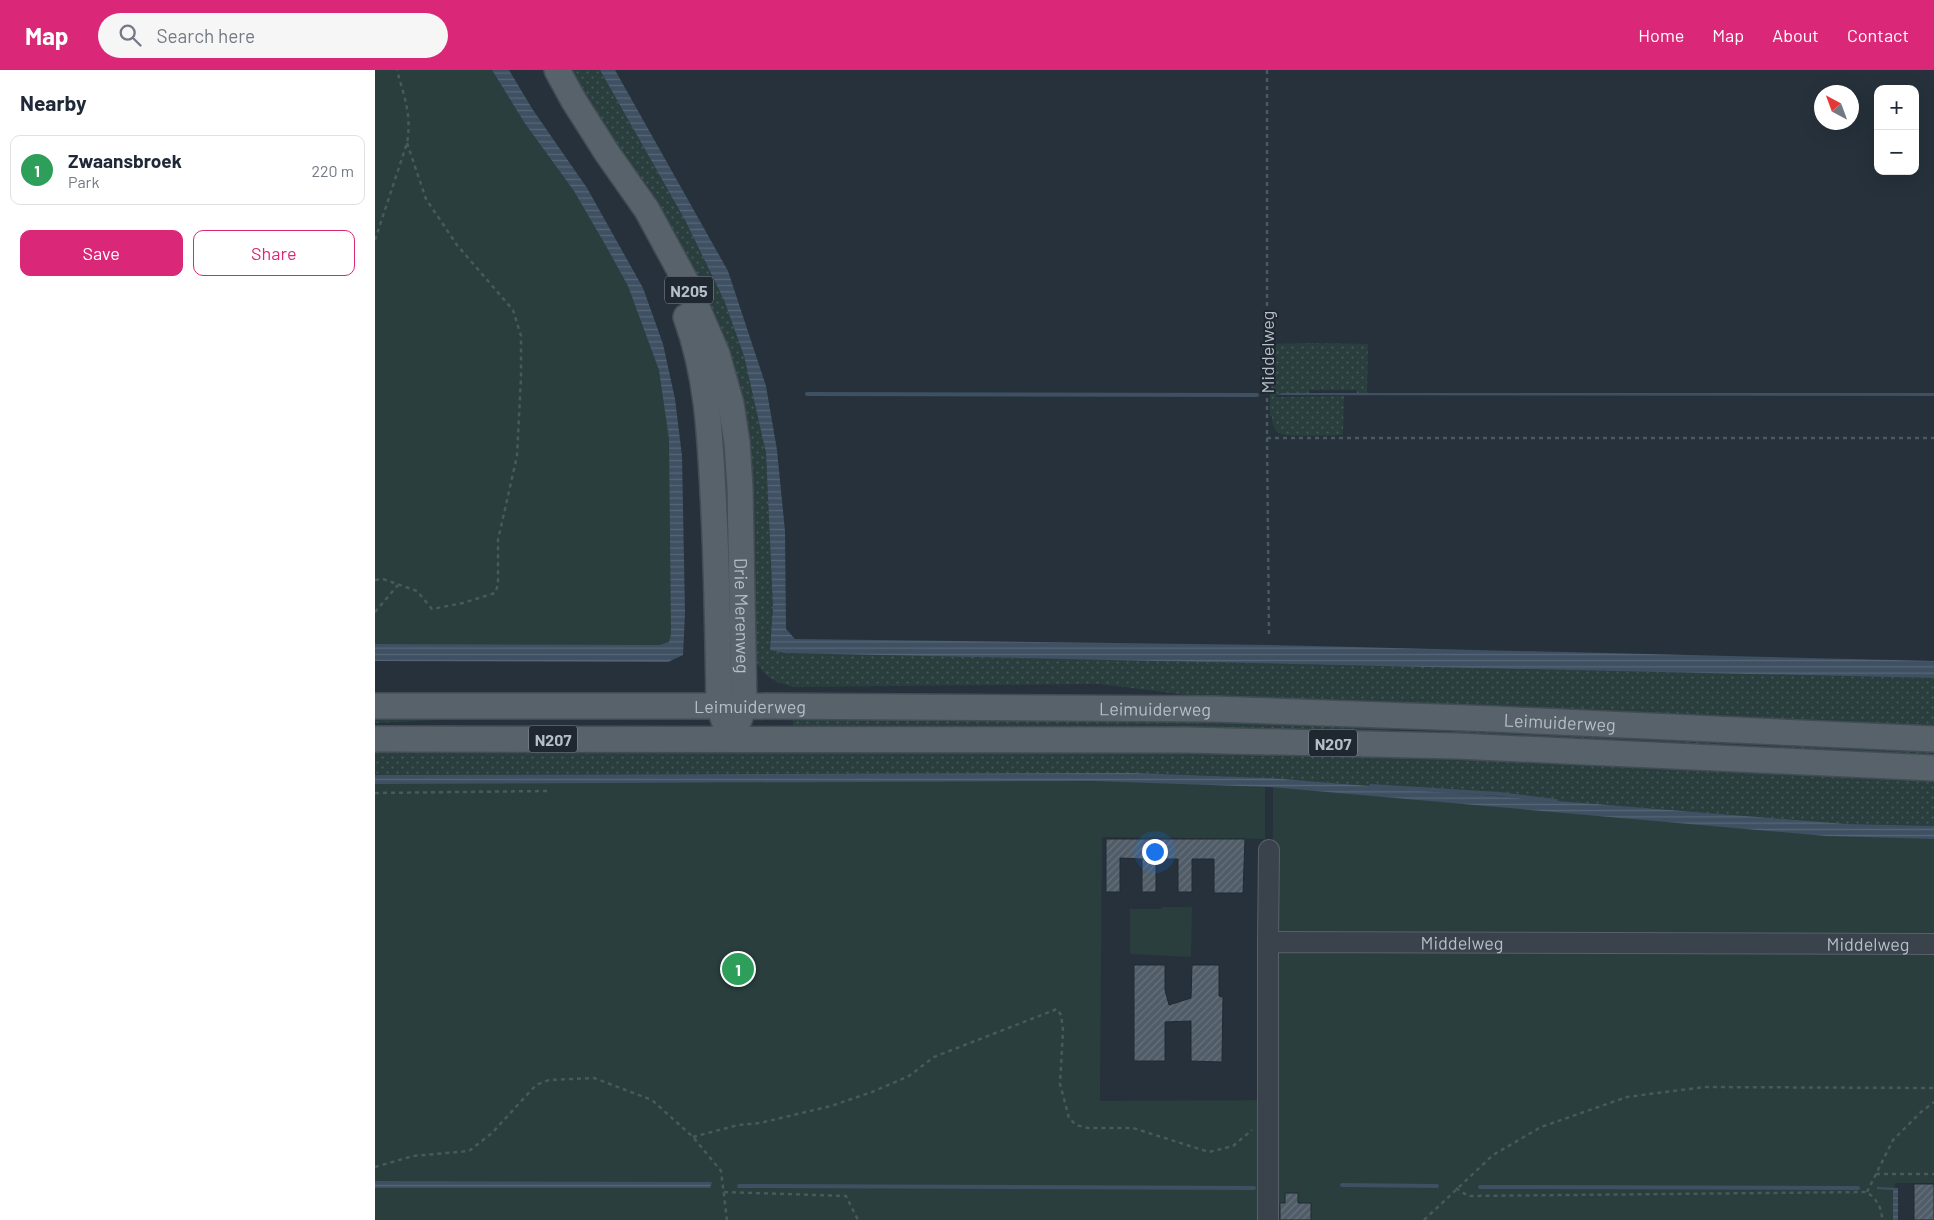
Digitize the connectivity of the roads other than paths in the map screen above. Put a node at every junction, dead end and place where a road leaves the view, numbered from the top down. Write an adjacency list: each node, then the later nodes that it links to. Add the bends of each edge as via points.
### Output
1 (557, 70): 2 (main road, Drie Merenweg / N205)
2 (607, 153): 4 (main road, Drie Merenweg / N205, via 647,210 686,282 717,354 731,404 740,488); 5 (main road, Drie Merenweg / N205, via 663,260 693,335 703,377 715,531)
3 (375, 706): 5 (main road, Leimuiderweg / N207)
4 (744, 706): 5 (main road, Leimuiderweg / N207); 7 (main road, Drie Merenweg / N205); 8 (main road, Leimuiderweg / N207, via 1213,709)
5 (719, 707): 7 (main road, Drie Merenweg / N205)
6 (375, 739): 7 (main road, Leimuiderweg / N207)
7 (731, 739): 9 (main road, Leimuiderweg / N207, via 1187,740 1457,746)
8 (1934, 739)
9 (1934, 768)
10 (1269, 850): 11 (lane)
11 (1268, 942): 12 (lane, Middelweg); 13 (lane)
12 (1934, 944)
13 (1267, 1220)

